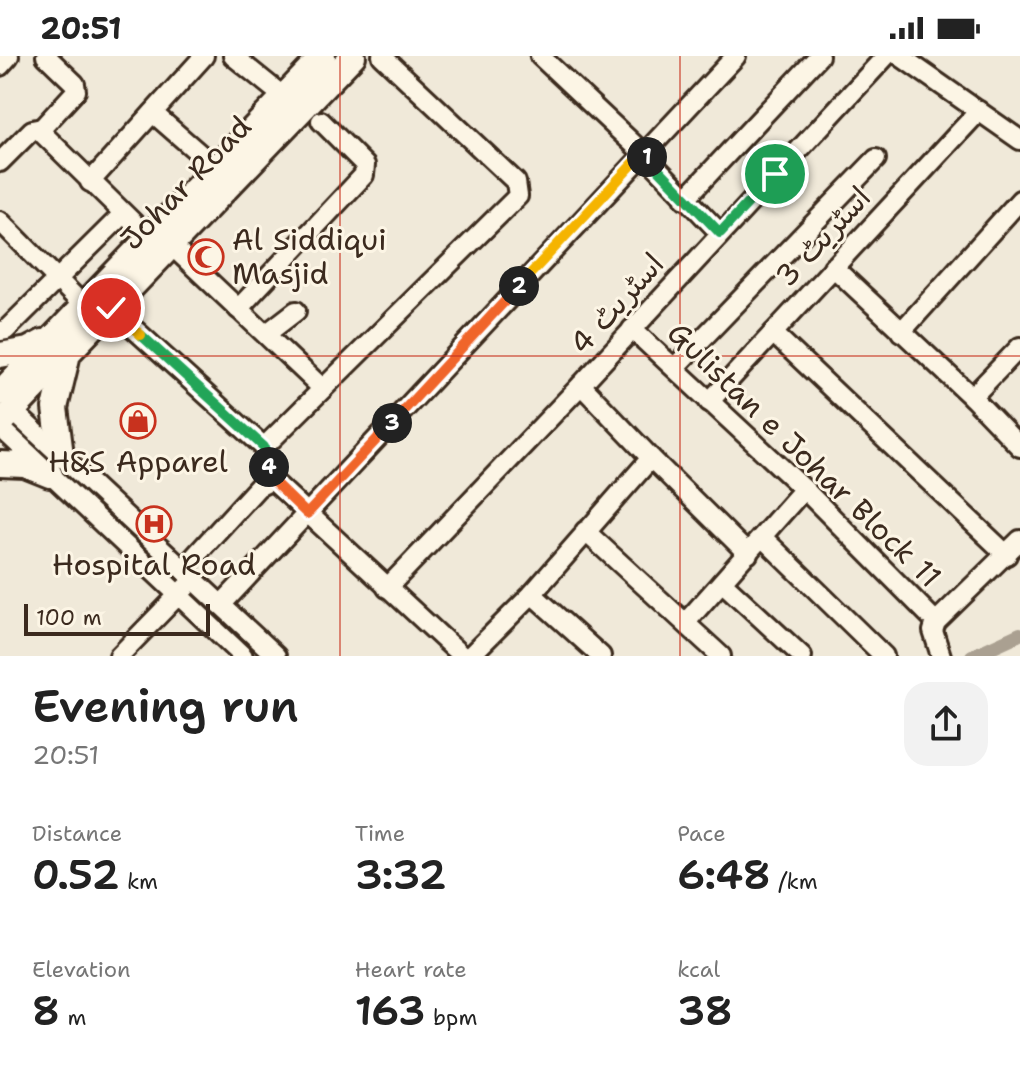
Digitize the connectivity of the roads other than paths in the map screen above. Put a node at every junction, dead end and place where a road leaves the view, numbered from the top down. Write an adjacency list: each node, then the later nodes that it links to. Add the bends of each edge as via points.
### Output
1 (9, 56): 13 (street)
2 (46, 56): 18 (street, via 76,91)
3 (204, 56): 16 (street)
4 (233, 56): 14 (street)
5 (323, 56): 14 (main road, Johar Road)
6 (353, 56): 30 (main road, Johar Road)
7 (382, 56): 47 (street, via 520,189)
8 (540, 56): 20 (street)
9 (736, 56): 20 (street)
10 (819, 56): 25 (street)
11 (886, 56): 29 (street, اسٹریٹ 4)
12 (900, 56): 15 (street)
13 (0, 65)
14 (284, 97): 23 (main road, Johar Road)
15 (979, 111): 19 (street); 31 (street, اسٹریٹ 3)
16 (153, 113): 23 (street); 24 (street)
17 (321, 121): 35 (street, via 365,165 364,175)
18 (42, 128): 22 (street, via 32,130); 24 (street)
19 (1020, 140)
20 (643, 153): 25 (street); 58 (street)
21 (876, 159): 45 (street)
22 (0, 162)
23 (216, 168): 30 (main road, Johar Road)
24 (90, 182): 27 (street)
25 (685, 199): 29 (street)
26 (1020, 200): 39 (street)
27 (122, 215): 30 (street); 32 (street)
28 (0, 221): 32 (street)
29 (720, 233): 37 (street, اسٹریٹ 4)
30 (160, 242): 33 (main road, Johar Road); 34 (main road, Johar Road); 35 (street)
31 (833, 267): 39 (street); 40 (street, اسٹریٹ 3)
32 (56, 279): 33 (street); 38 (street)
33 (83, 305): 42 (main road, Johar Road)
34 (111, 308): 42 (main road, Johar Road); 52 (street)
35 (238, 309): 41 (street)
36 (296, 311): 41 (street)
37 (632, 329): 45 (street, Gulistan e Johar Block 11); 46 (street, اسٹریٹ 4)
38 (0, 331)
39 (901, 332): 48 (street)
40 (773, 333): 49 (street, اسٹریٹ 3); 63 (street)
41 (266, 334): 47 (street)
42 (62, 344): 44 (main road); 50 (main road, Johar Road); 55 (main road)
43 (1020, 347): 48 (street)
44 (0, 355)
45 (675, 367): 49 (street, Gulistan e Johar Block 11)
46 (581, 385): 53 (street); 66 (street, اسٹریٹ 4)
47 (322, 388): 52 (street)
48 (972, 397): 51 (street)
49 (709, 402): 57 (street, Gulistan e Johar Block 11)
50 (3, 414): 55 (street)
51 (1017, 436)
52 (264, 447): 56 (street)
53 (651, 458): 59 (street); 62 (street)
54 (0, 464): 55 (main road)
55 (56, 465): 64 (street); 68 (street)
56 (272, 480): 58 (street); 64 (street, via 258,487)
57 (804, 489): 60 (street); 71 (street, Gulistan e Johar Block 11)
58 (307, 514): 66 (street); 69 (street)
59 (585, 531): 67 (street); 70 (street)
60 (762, 537): 62 (street); 81 (street)
61 (1020, 540): 63 (street)
62 (748, 554): 65 (street)
63 (1007, 555): 71 (street)
64 (188, 574): 68 (street); 69 (street)
65 (722, 582): 70 (street); 80 (street)
66 (387, 588): 76 (street)
67 (532, 594): 77 (street); 78 (street)
68 (178, 595): 73 (street); 74 (street)
69 (221, 605): 75 (street)
70 (687, 621): 79 (street)
71 (936, 622): 72 (street)
72 (937, 655)
73 (119, 656)
74 (243, 656)
75 (276, 656)
76 (462, 656)
77 (470, 656)
78 (601, 656)
79 (721, 656)
80 (802, 656)
81 (884, 656)

